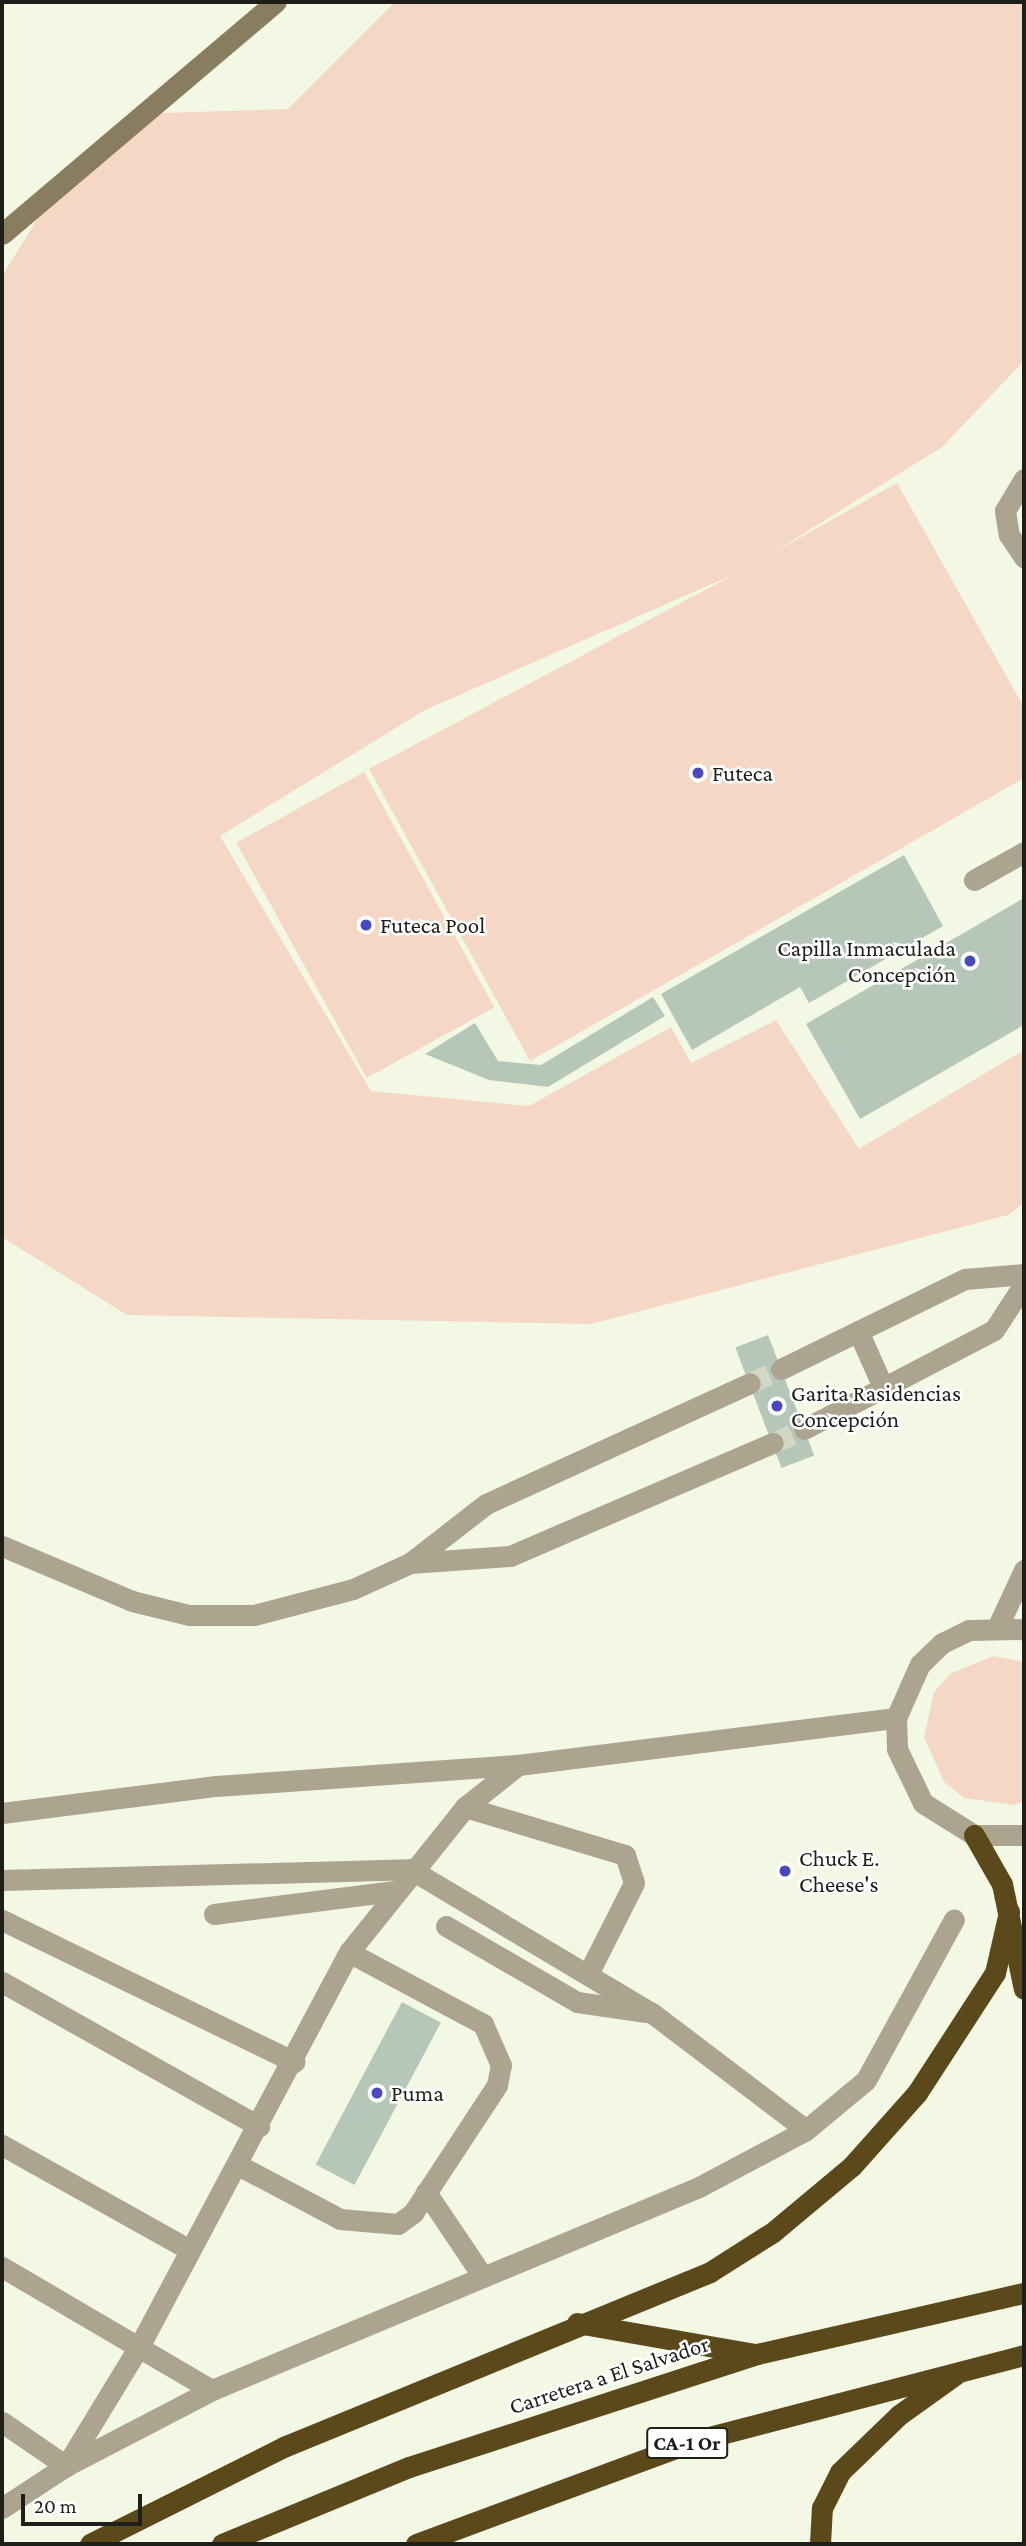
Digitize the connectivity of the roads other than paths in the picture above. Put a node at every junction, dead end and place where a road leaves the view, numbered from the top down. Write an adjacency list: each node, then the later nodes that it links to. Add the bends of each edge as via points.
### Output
1 (276, 2): 2 (street)
2 (2, 234)
3 (1024, 479): 4 (street, via 1004,511 1009,535)
4 (1024, 557)
5 (1024, 852): 6 (street)
6 (974, 880)
7 (1024, 1274): 9 (street, via 965,1279)
8 (1024, 1284): 12 (street, via 995,1330)
9 (858, 1331): 10 (street); 12 (street)
10 (781, 1369)
11 (750, 1383): 16 (street, via 486,1504)
12 (883, 1387): 13 (street)
13 (804, 1429)
14 (773, 1443): 16 (street, via 510,1556)
15 (2, 1546): 16 (street, via 132,1601 189,1615 254,1615 353,1589)
16 (411, 1563)
17 (1024, 1570): 18 (street)
18 (998, 1626): 19 (street); 20 (street, via 942,1643 920,1664)
19 (1024, 1629)
20 (896, 1718): 21 (street); 24 (street, via 897,1749 917,1794 946,1823)
21 (518, 1765): 22 (street); 23 (street, via 216,1786)
22 (465, 1807): 26 (street); 35 (street, via 625,1855 634,1884)
23 (4, 1818)
24 (975, 1835): 25 (street); 29 (highway, via 1002,1884)
25 (1024, 1835)
26 (410, 1869): 27 (street); 28 (street); 35 (street)
27 (2, 1880)
28 (393, 1891): 30 (street); 34 (street)
29 (1009, 1912): 37 (highway); 49 (highway, via 995,1973 961,2032 852,2166 773,2232 710,2272)
30 (214, 1914)
31 (954, 1919): 41 (street, via 866,2080)
32 (2, 1920): 39 (street)
33 (446, 1926): 38 (street, via 577,2002)
34 (349, 1952): 39 (street); 44 (street, via 483,2024 495,2046 497,2085)
35 (589, 1972): 38 (street)
36 (2, 1982): 40 (street)
37 (1024, 1989)
38 (652, 2013): 41 (street)
39 (294, 2063): 40 (street)
40 (259, 2126): 43 (street)
41 (806, 2130): 47 (street, via 699,2187)
42 (2, 2145): 45 (street)
43 (238, 2165): 44 (street, via 340,2219 385,2226 413,2213); 45 (street)
44 (426, 2192): 47 (street)
45 (187, 2249): 50 (street)
46 (2, 2267): 50 (street)
47 (481, 2274): 54 (street)
48 (1024, 2293): 51 (highway, Carretera a El Salvador / CA-1 Or)
49 (577, 2323): 51 (highway); 58 (highway, via 286,2446)
50 (141, 2343): 54 (street); 56 (street)
51 (757, 2354): 59 (highway, Carretera a El Salvador / CA-1 Or, via 408,2467)
52 (1024, 2355): 53 (highway, CA-1 Or)
53 (966, 2367): 60 (highway, CA-1 Or, via 694,2441); 61 (highway, via 899,2415 840,2472 822,2508)
54 (212, 2390): 56 (street)
55 (2, 2422): 56 (street)
56 (66, 2466): 57 (street)
57 (2, 2508)
58 (90, 2544)
59 (222, 2544)
60 (416, 2544)
61 (820, 2544)

